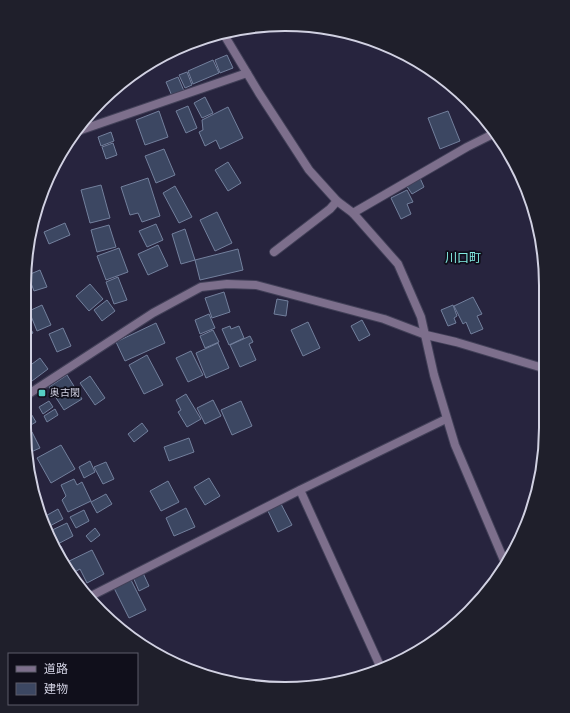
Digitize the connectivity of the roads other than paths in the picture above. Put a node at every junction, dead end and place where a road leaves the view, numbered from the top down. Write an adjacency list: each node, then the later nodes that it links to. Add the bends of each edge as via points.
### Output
1 (227, 38): 2 (street)
2 (247, 73): 3 (street); 5 (street, via 309,170)
3 (84, 129)
4 (491, 136): 6 (street)
5 (338, 201): 6 (street); 7 (street)
6 (354, 213): 8 (street, via 398,264)
7 (274, 252)
8 (426, 335): 9 (street); 10 (street, via 384,319 256,285 227,284 201,287 153,313); 11 (street)
9 (539, 367)
10 (31, 391)
11 (446, 419): 12 (street); 13 (street)
12 (300, 490): 14 (street); 15 (street)
13 (503, 558)
14 (94, 595)
15 (379, 664)

